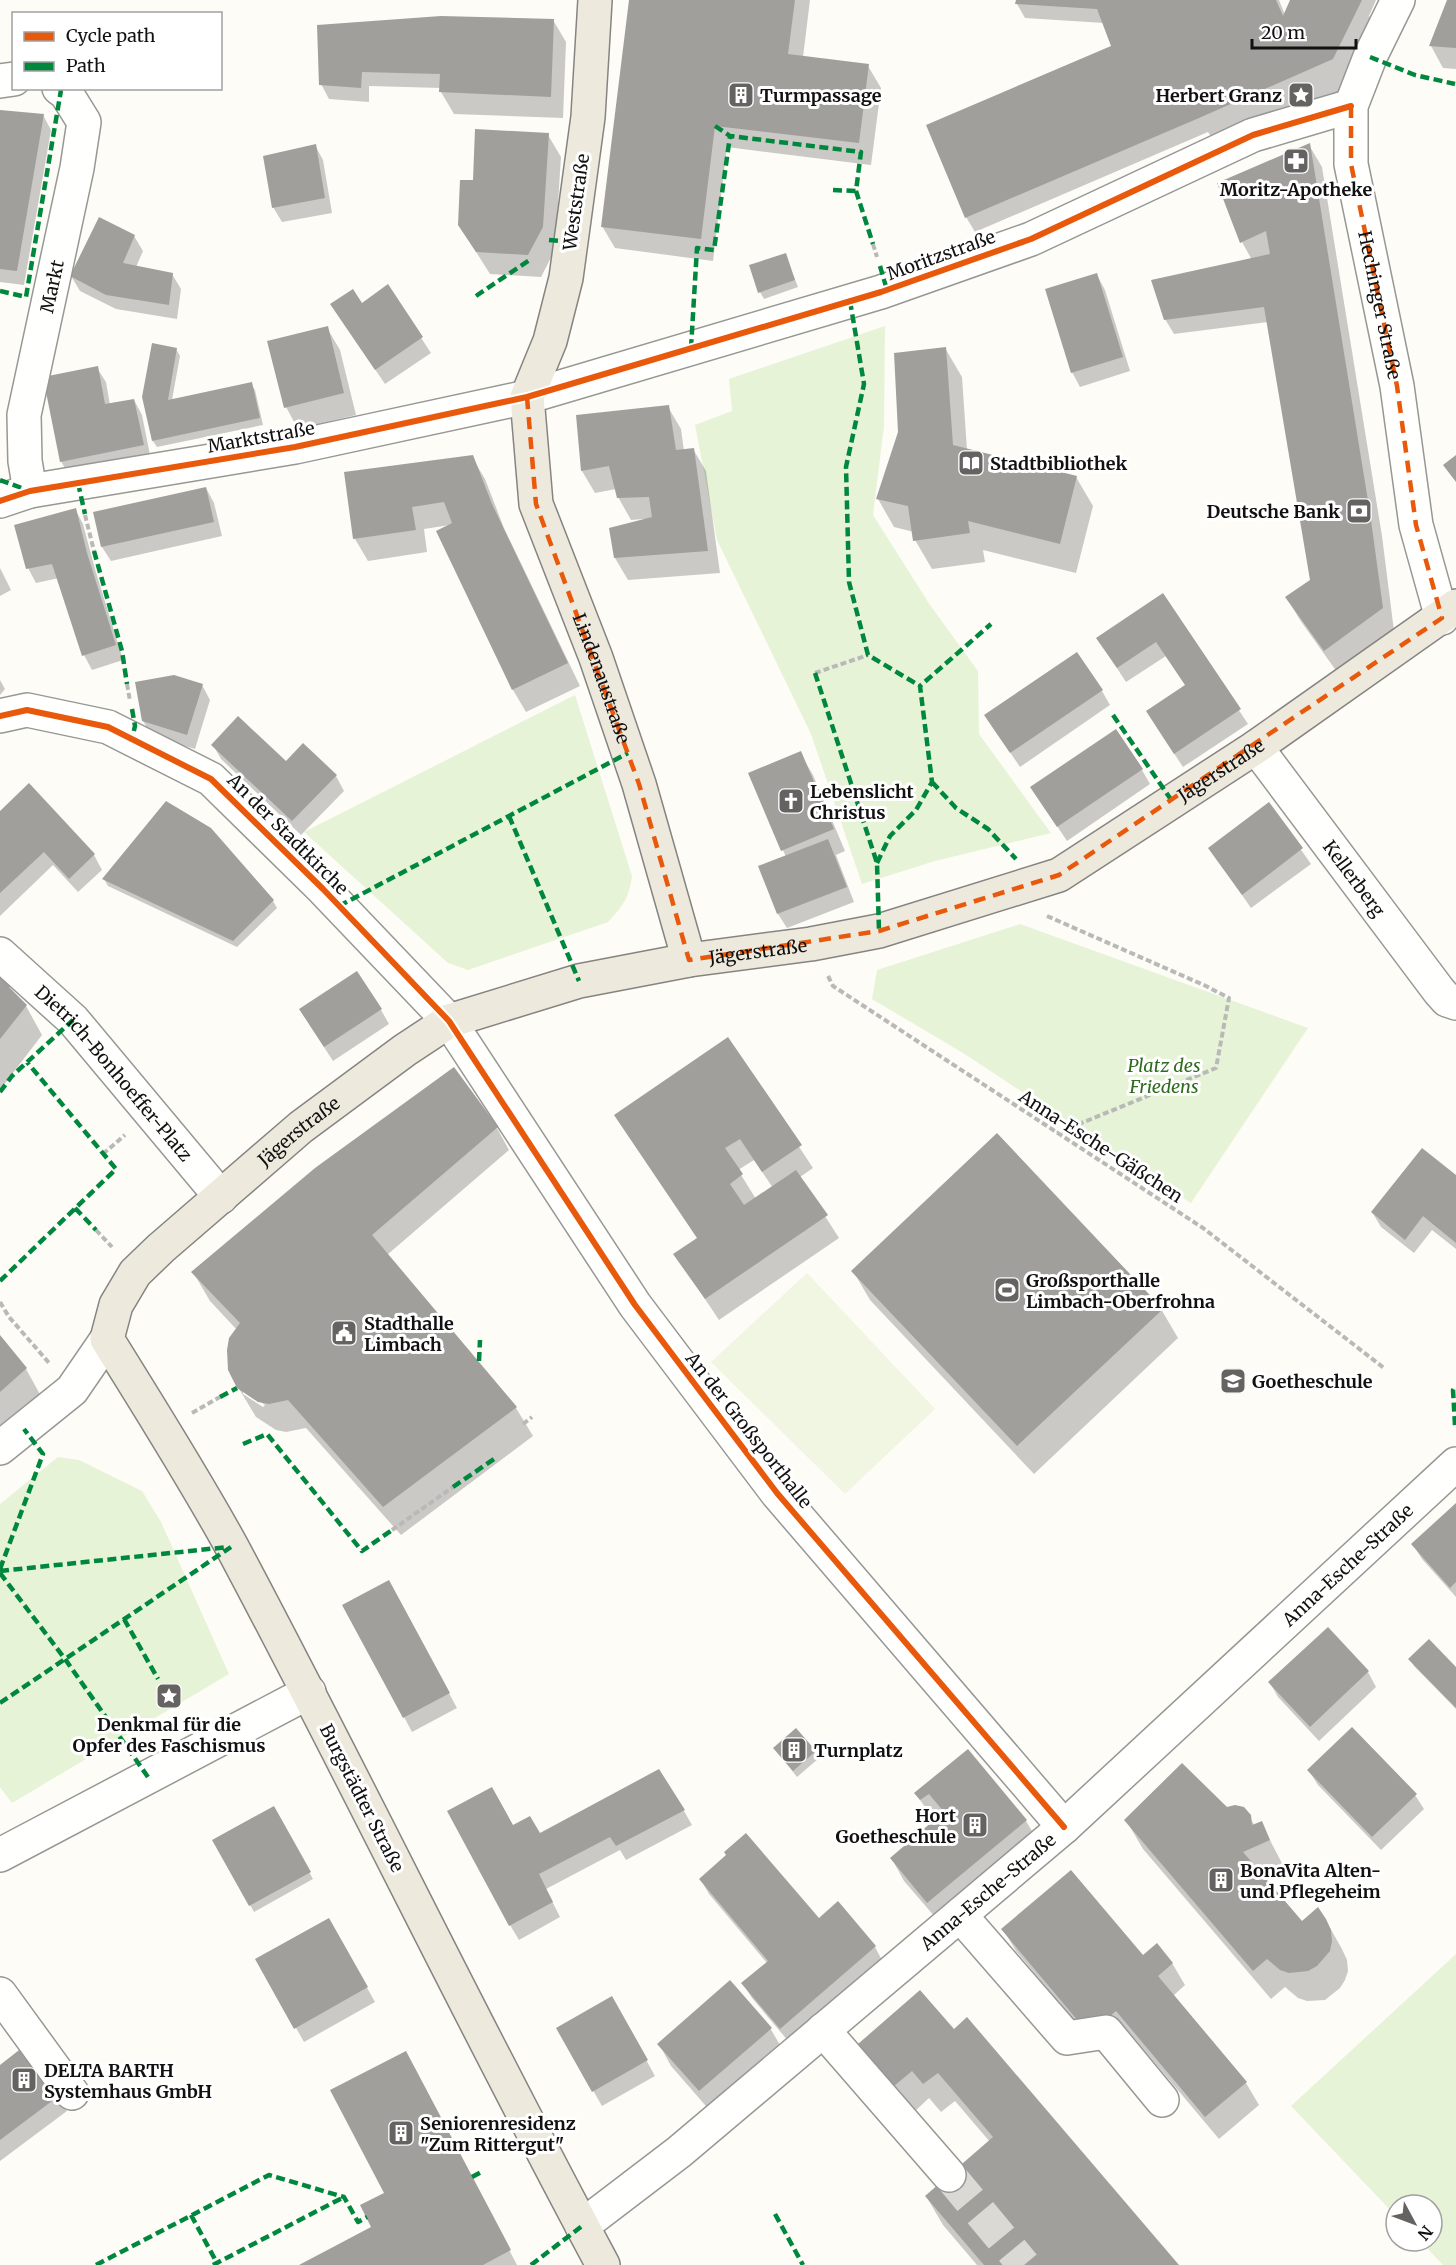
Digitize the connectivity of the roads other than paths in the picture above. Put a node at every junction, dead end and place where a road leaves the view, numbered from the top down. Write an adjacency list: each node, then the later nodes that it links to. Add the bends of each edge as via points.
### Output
1 (595, 0): 5 (main road, Weststraße, via 588,117 566,278 550,341)
2 (1398, 0): 4 (street, Hechinger Straße)
3 (62, 90): 6 (street, Markt, via 84,122 24,415 25,461)
4 (1351, 106): 5 (street, Moritzstraße, via 1253,135 1031,239 881,292); 7 (street, Hechinger Straße, via 1351,164 1397,386 1416,525)
5 (527, 398): 6 (street, Marktstraße, via 295,447); 11 (main road, Lindenaustraße, via 536,504 636,774)
6 (15, 496)
7 (1449, 612): 9 (main road, Jägerstraße)
8 (0, 716): 13 (street, An der Stadtkirche, via 27,710 108,727 211,779 323,889)
9 (1256, 747): 11 (main road, Jägerstraße, via 1059,875 879,931); 12 (street, Kellerberg, via 1439,991)
10 (0, 954): 14 (street, Dietrich-Bonhoeffer-Platz, via 74,1020)
11 (688, 960): 13 (main road, Jägerstraße, via 579,981)
12 (1456, 1003)
13 (449, 1022): 14 (main road, Jägerstraße, via 301,1127); 19 (street, An der Großsporthalle, via 635,1305 770,1484)
14 (221, 1197): 15 (main road, Jägerstraße, via 135,1273 116,1305)
15 (107, 1339): 16 (street, via 72,1390); 18 (main road, Burgstädter Straße, via 231,1547)
16 (0, 1448)
17 (1456, 1464): 19 (street, Anna-Esche-Straße)
18 (309, 1692): 20 (street); 27 (main road, Burgstädter Straße)
19 (1064, 1827): 21 (street, Anna-Esche-Straße)
20 (0, 1855)
21 (960, 1915): 23 (street, Anna-Esche-Straße); 25 (street, via 1067,2038 1106,2032)
22 (0, 1994): 24 (street)
23 (823, 2030): 26 (street); 27 (street, Anna-Esche-Straße, via 680,2152)
24 (72, 2093)
25 (1162, 2100)
26 (949, 2175)
27 (582, 2226): 28 (main road, Burgstädter Straße)
28 (603, 2265)

